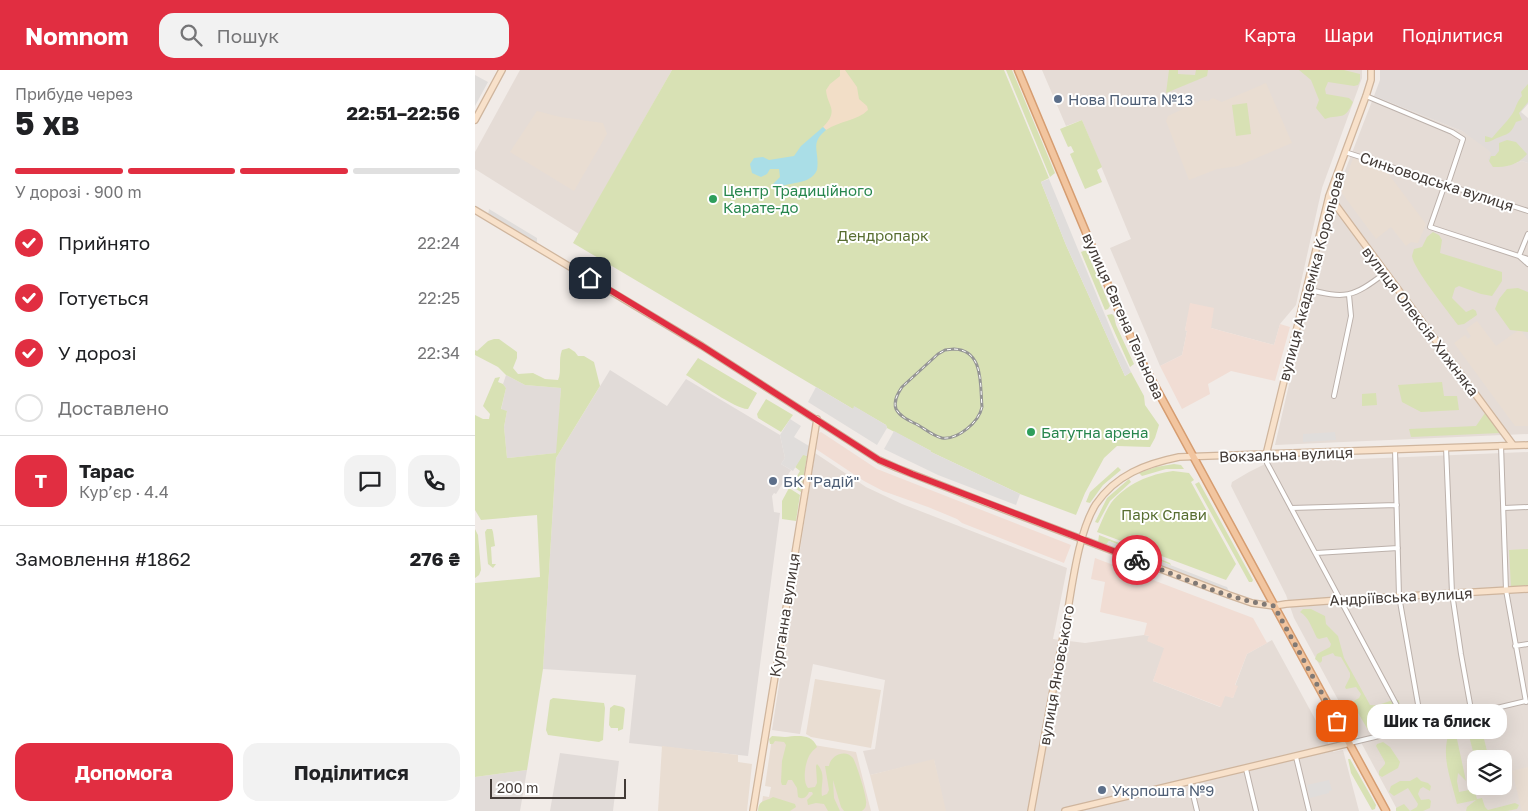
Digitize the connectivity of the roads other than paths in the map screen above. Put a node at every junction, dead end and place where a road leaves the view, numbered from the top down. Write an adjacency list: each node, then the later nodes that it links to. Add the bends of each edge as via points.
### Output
1 (502, 70): 5 (main road)
2 (1018, 70): 26 (main road, вулиця Євгена Тельнова, via 1138,354)
3 (1371, 70): 4 (main road, вулиця Академіка Корольова)
4 (1366, 96): 6 (main road, вулиця Академіка Корольова); 7 (street, via 1463,139 1449,181)
5 (475, 120)
6 (1345, 152): 7 (street, Синьоводська вулиця); 8 (main road, вулиця Академіка Корольова)
7 (1445, 184): 10 (street, Синьоводська вулиця); 12 (street, via 1431,227)
8 (1329, 196): 15 (main road, вулиця Олексія Хижняка); 16 (main road, вулиця Академіка Корольова)
9 (475, 210): 19 (main road, Андріївська вулиця, via 647,311)
10 (1528, 211)
11 (1528, 234): 12 (street)
12 (1519, 256): 13 (street); 14 (street)
13 (1528, 259)
14 (1528, 264)
15 (1385, 273): 17 (street); 22 (main road, вулиця Олексія Хижняка)
16 (1306, 289): 17 (street); 25 (main road, вулиця Академіка Корольова)
17 (1349, 295): 18 (street, via 1351,316)
18 (1334, 396)
19 (817, 419): 31 (main road, Андріївська вулиця, via 879,460); 50 (main road, Курганна вулиця)
20 (1528, 444): 22 (main road, Вокзальна вулиця)
21 (1501, 445): 22 (main road, Вокзальна вулиця); 23 (main road, Вокзальна вулиця); 30 (street)
22 (1513, 445)
23 (1446, 447): 24 (main road, Вокзальна вулиця); 36 (street)
24 (1395, 449): 25 (main road, Вокзальна вулиця); 27 (street)
25 (1266, 455): 26 (main road, Вокзальна вулиця); 29 (street, via 1267,463)
26 (1193, 457): 31 (main road, Вокзальна вулиця, via 1156,462 1118,480 1093,509); 39 (main road, вулиця Євгена Тельнова)
27 (1397, 505): 29 (street); 32 (street)
28 (1528, 507): 30 (street)
29 (1291, 508): 33 (street)
30 (1504, 508): 35 (street)
31 (1083, 539): 39 (main road, Андріївська вулиця, via 1229,595); 51 (main road, вулиця Яновського)
32 (1398, 548): 33 (street); 37 (street)
33 (1316, 553): 38 (street)
34 (1528, 589): 35 (main road, Андріївська вулиця)
35 (1506, 590): 36 (main road, Андріївська вулиця); 41 (street)
36 (1452, 593): 37 (main road, Андріївська вулиця); 43 (street)
37 (1399, 596): 38 (main road, Андріївська вулиця); 44 (street)
38 (1340, 600): 39 (main road, Андріївська вулиця); 45 (street)
39 (1274, 606): 46 (main road, вулиця Євгена Тельнова)
40 (1528, 644): 41 (street)
41 (1515, 646): 42 (street)
42 (1527, 701): 43 (street)
43 (1472, 715): 44 (street)
44 (1422, 727): 45 (street)
45 (1410, 730): 46 (street)
46 (1350, 743): 47 (main road); 56 (main road, вулиця Євгена Тельнова)
47 (1297, 757): 48 (main road); 55 (street)
48 (1246, 769): 49 (main road); 54 (street)
49 (1190, 782): 52 (main road); 53 (street)
50 (753, 811)
51 (1031, 811)
52 (1065, 811)
53 (1197, 811)
54 (1256, 811)
55 (1309, 811)
56 (1386, 811)

